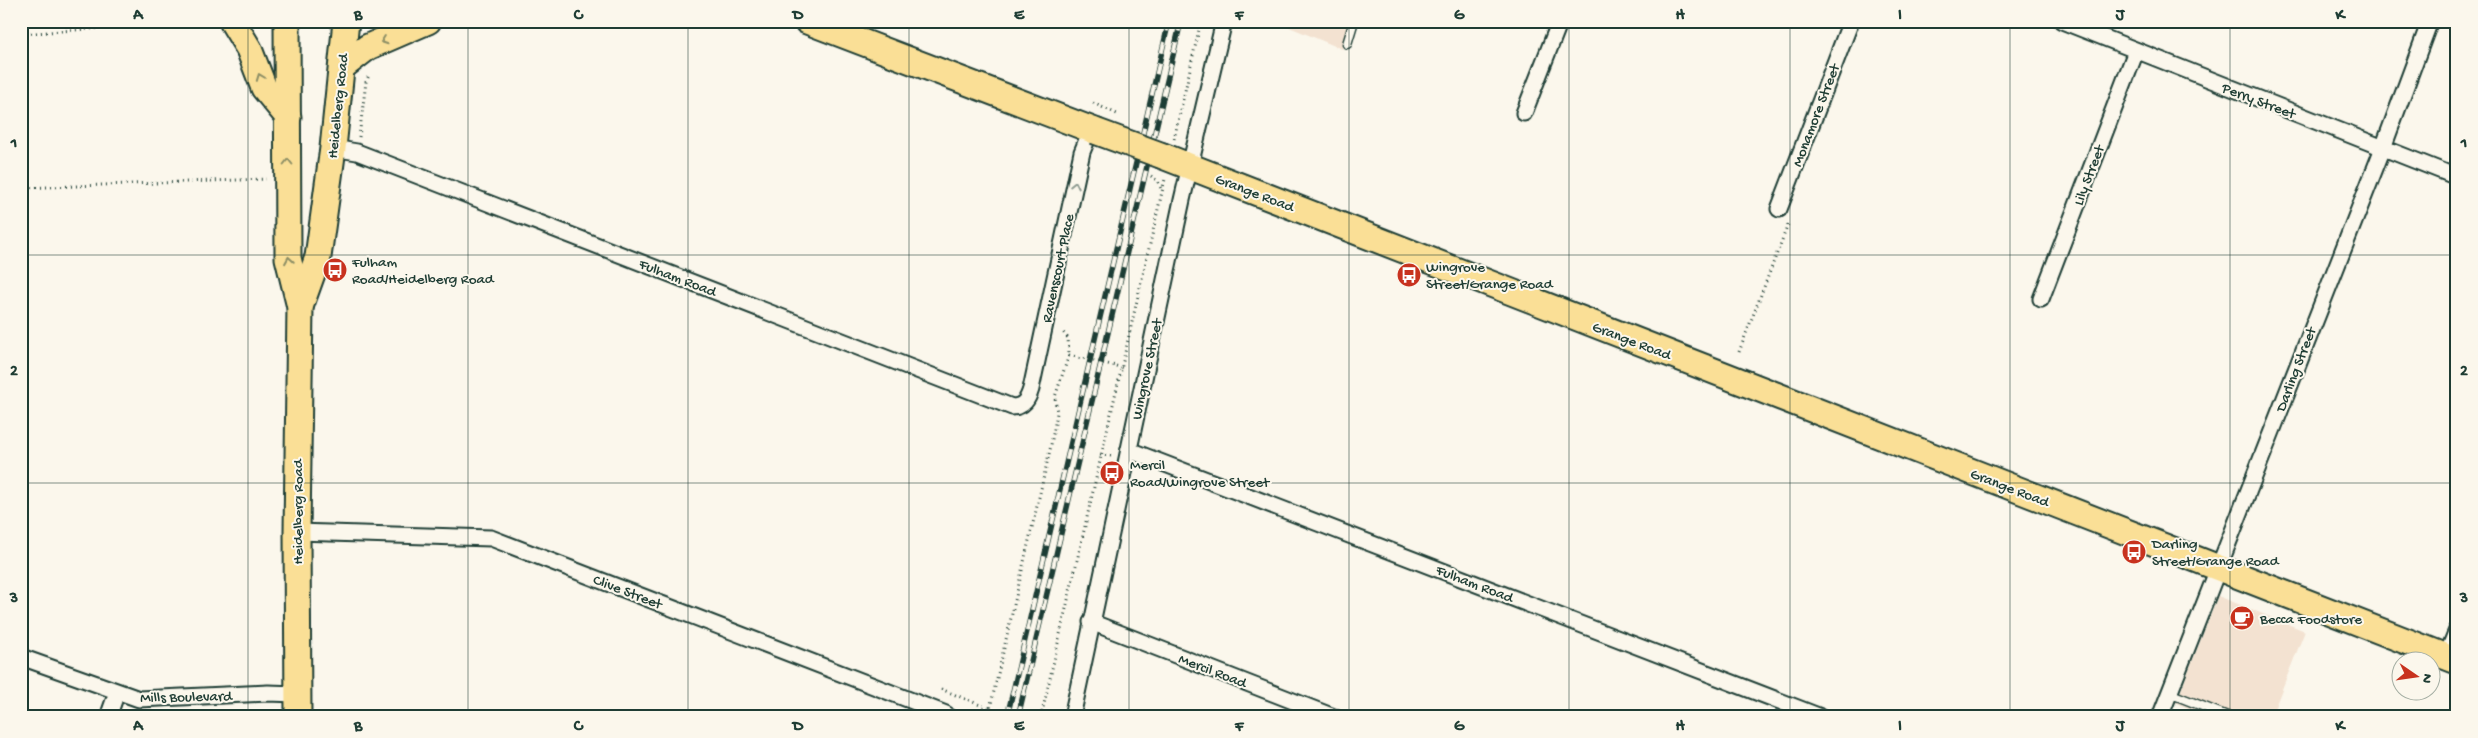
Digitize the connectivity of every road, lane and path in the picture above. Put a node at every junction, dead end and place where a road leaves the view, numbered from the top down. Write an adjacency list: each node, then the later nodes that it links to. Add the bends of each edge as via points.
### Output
1 (196, 21): 14 (path)
2 (232, 21): 20 (main road, one-way to 2, via 264,88 249,49)
3 (287, 21): 20 (main road, Heidelberg Road)
4 (346, 21): 17 (main road, Heidelberg Road)
5 (428, 21): 17 (main road, one-way to 17, via 368,47)
6 (807, 21): 21 (main road, Grange Road)
7 (1201, 21): 22 (path)
8 (1224, 21): 25 (street, Wingrove Street)
9 (1354, 21): 15 (lane)
10 (1560, 21): 19 (street)
11 (1851, 21): 29 (street, Monamore Street)
12 (2062, 21): 16 (street, Perry Street)
13 (2430, 21): 23 (street, Darling Street)
14 (21, 34)
15 (1347, 44)
16 (2136, 51): 23 (street, Perry Street); 30 (street, Lily Street)
17 (342, 67): 24 (main road, Heidelberg Road)
18 (374, 68): 24 (path, via 366,82)
19 (1524, 113)
20 (288, 117): 31 (main road, Heidelberg Road, one-way to 20, via 288,258)
21 (1093, 130): 25 (main road, Grange Road, bridge); 36 (street, Ravenscourt Place, one-way to 21, via 1026,402 1030,389 1082,152)
22 (1176, 131): 25 (path); 25 (path)
23 (2383, 148): 26 (street, Perry Street); 39 (street, Darling Street)
24 (345, 150): 31 (main road, Heidelberg Road, via 318,257); 36 (street, Fulham Road, via 1012,407)
25 (1173, 154): 35 (path); 37 (street, Wingrove Street); 39 (main road, Grange Road)
26 (2457, 176)
27 (266, 179): 28 (path)
28 (21, 188)
29 (1784, 214): 33 (path)
30 (2041, 299)
31 (300, 307): 38 (main road, Heidelberg Road)
32 (1068, 338): 34 (path)
33 (1739, 352)
34 (1069, 355): 35 (path, bridge); 48 (path, via 1055,397 1057,413 1050,450)
35 (1122, 368): 52 (path)
36 (1022, 404)
37 (1129, 450): 40 (street, Wingrove Street); 55 (street, Fulham Road)
38 (297, 532): 47 (main road, Heidelberg Road); 49 (street, Clive Street, via 491,538)
39 (2218, 567): 43 (main road, Grange Road); 46 (street, Darling Street)
40 (1091, 622): 53 (street, Wingrove Street); 54 (street, Mercil Road)
41 (2457, 630): 43 (street)
42 (21, 657): 45 (street, Mills Boulevard)
43 (2452, 659)
44 (941, 689): 48 (path)
45 (117, 692): 47 (street, Mills Boulevard, via 139,700); 50 (street)
46 (2169, 693): 56 (street, Darling Street); 57 (lane)
47 (298, 705)
48 (990, 709): 51 (path)
49 (946, 714)
50 (108, 717)
51 (988, 717)
52 (1041, 717)
53 (1072, 717)
54 (1334, 717)
55 (1821, 717)
56 (2160, 717)
57 (2230, 717)

